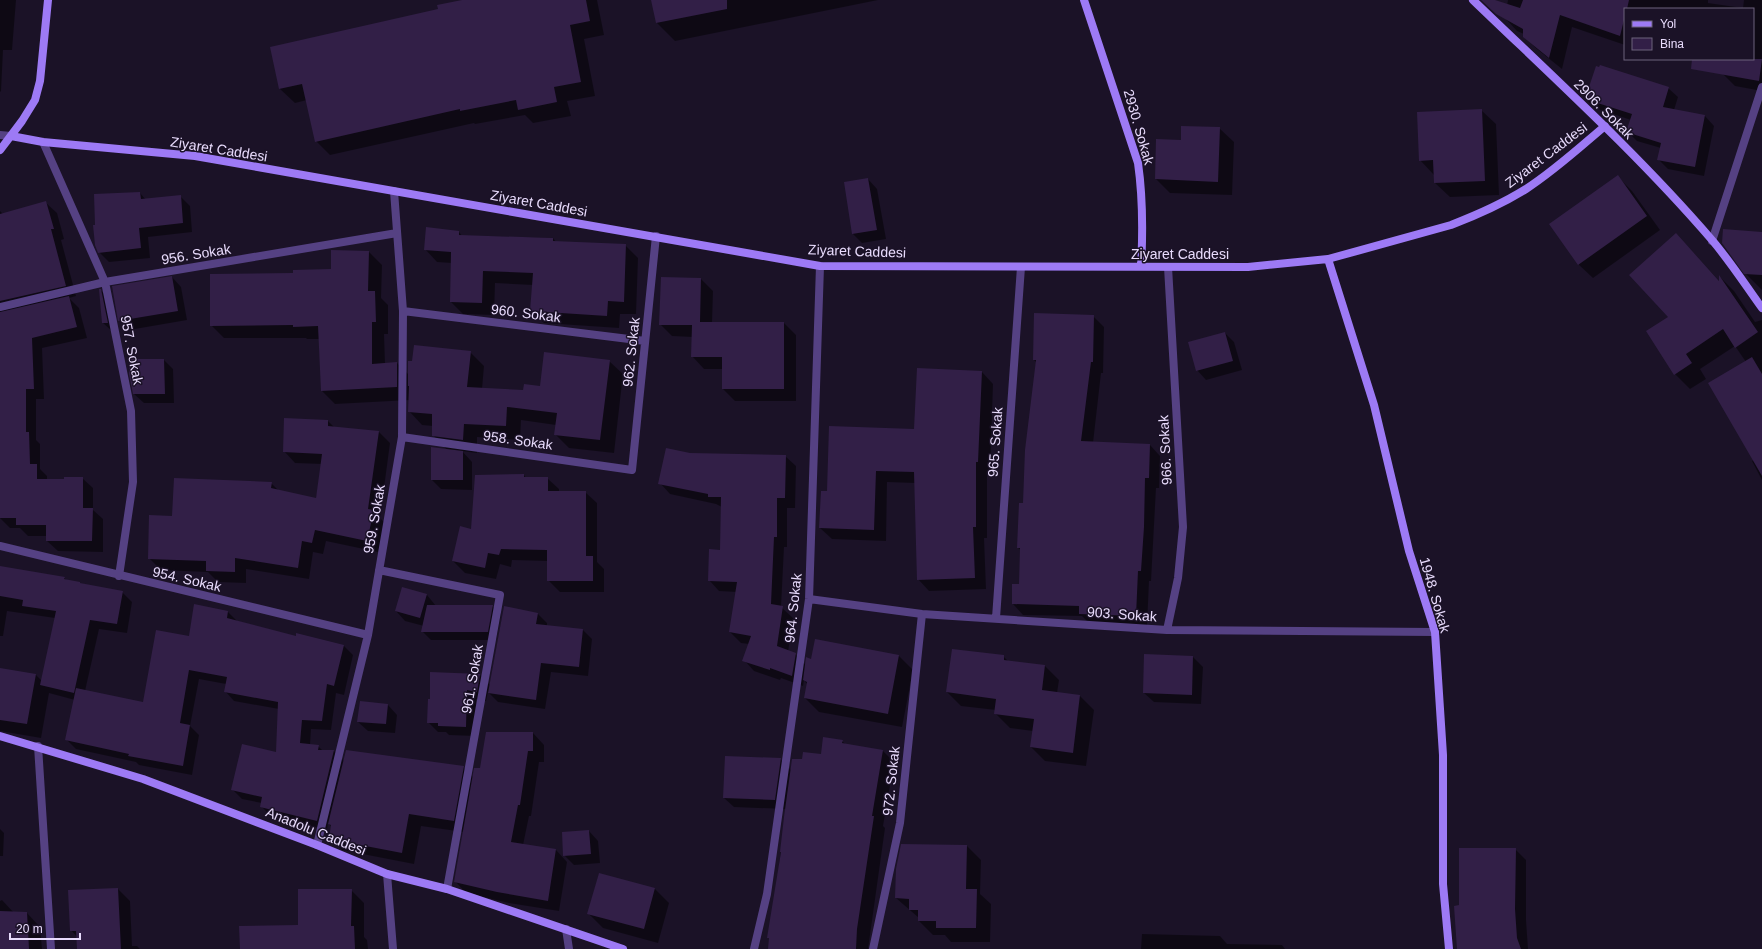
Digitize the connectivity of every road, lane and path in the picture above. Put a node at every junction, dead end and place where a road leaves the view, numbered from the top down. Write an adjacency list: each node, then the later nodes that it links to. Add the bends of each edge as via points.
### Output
1 (48, 0): 7 (street, via 40,80 35,100)
2 (1084, 0): 17 (street, 2930. Sokak, via 1138,163 1142,190)
3 (1473, 0): 5 (street, 2906. Sokak)
4 (1762, 87): 13 (street)
5 (1605, 126): 13 (street, 2906. Sokak); 14 (street, Ziyaret Caddesi, via 1542,178 1489,210 1451,225)
6 (0, 135): 7 (street)
7 (11, 136): 8 (street, Ziyaret Caddesi); 9 (street)
8 (43, 142): 10 (street, Ziyaret Caddesi, via 195,156); 19 (street, 957. Sokak)
9 (0, 150)
10 (394, 191): 11 (street, 959. Sokak); 12 (street, Ziyaret Caddesi)
11 (397, 233): 19 (street, 956. Sokak); 23 (street, 959. Sokak)
12 (656, 236): 15 (street, Ziyaret Caddesi); 24 (street, 962. Sokak)
13 (1712, 241): 20 (street, 2906. Sokak)
14 (1328, 259): 18 (street, Ziyaret Caddesi, via 1248,267); 34 (street, 1948. Sokak, via 1374,405 1409,551)
15 (820, 266): 16 (street, Ziyaret Caddesi); 30 (street, 964. Sokak)
16 (1021, 267): 17 (street, Ziyaret Caddesi); 32 (street, 965. Sokak)
17 (1142, 267): 18 (street, Ziyaret Caddesi)
18 (1168, 267): 33 (street, 966. Sokak, via 1183,527 1178,578)
19 (105, 282): 21 (street, 956. Sokak); 29 (street, 957. Sokak, via 131,411 133,482)
20 (1758, 298): 22 (street, 2906. Sokak)
21 (0, 307)
22 (1762, 308)
23 (403, 311): 24 (street, 960. Sokak); 25 (street, 959. Sokak)
24 (645, 341): 26 (street, 962. Sokak)
25 (402, 437): 26 (street, 958. Sokak); 28 (street, 959. Sokak)
26 (632, 470)
27 (0, 546): 29 (street, 954. Sokak)
28 (379, 570): 35 (street, 959. Sokak); 40 (street, 961. Sokak, via 500,595)
29 (119, 576): 35 (street, 954. Sokak)
30 (809, 599): 31 (street, 903. Sokak); 46 (street, 964. Sokak, via 767,894)
31 (922, 614): 32 (street, 903. Sokak); 47 (street, 972. Sokak, via 900,823)
32 (996, 618): 33 (street, 903. Sokak)
33 (1167, 630): 34 (street, 903. Sokak)
34 (1435, 632): 48 (street, 1948. Sokak, via 1443,755 1443,884)
35 (368, 635): 38 (street, 959. Sokak)
36 (0, 736): 37 (street, Anadolu Caddesi)
37 (38, 746): 38 (street, Anadolu Caddesi, via 143,779); 42 (street)
38 (317, 845): 39 (street, Anadolu Caddesi)
39 (387, 874): 40 (street, Anadolu Caddesi); 43 (street)
40 (447, 889): 41 (street, Anadolu Caddesi)
41 (566, 929): 44 (street); 45 (street, Anadolu Caddesi)
42 (51, 949)
43 (393, 949)
44 (569, 949)
45 (623, 949)
46 (754, 949)
47 (873, 949)
48 (1449, 949)

